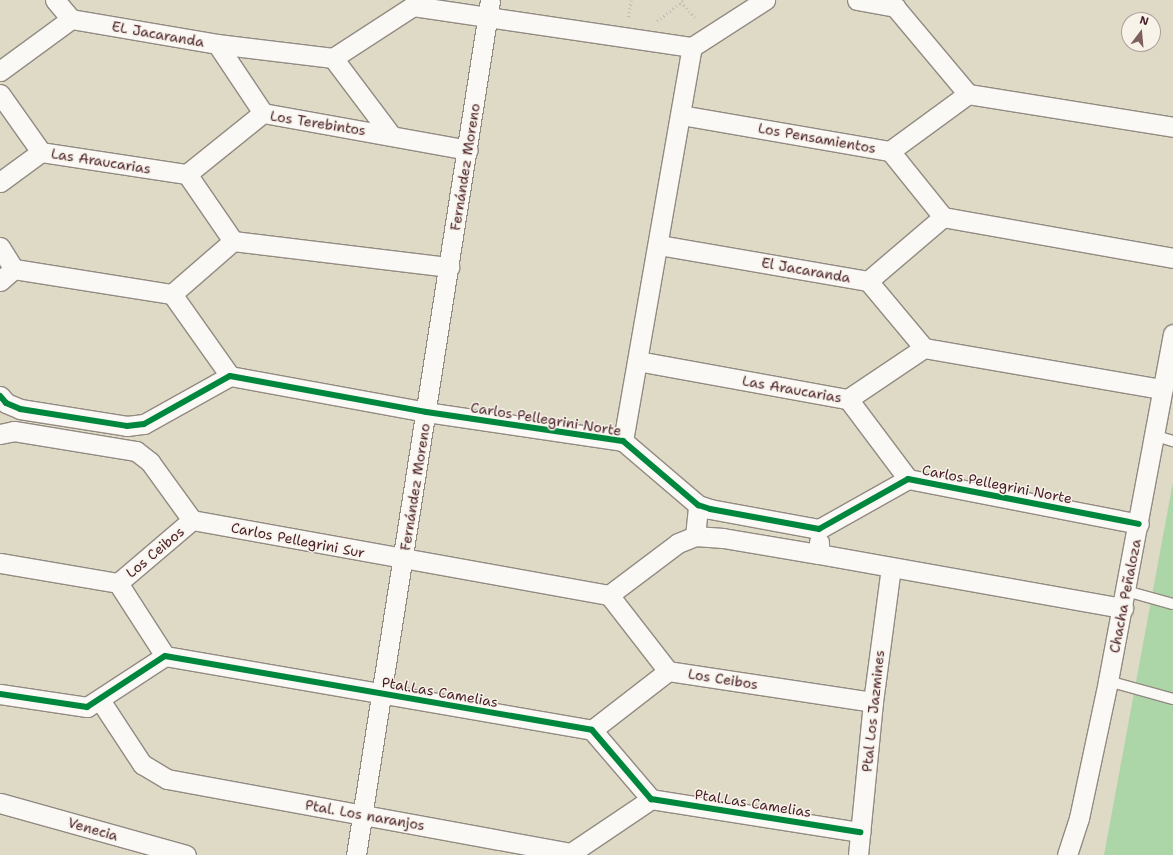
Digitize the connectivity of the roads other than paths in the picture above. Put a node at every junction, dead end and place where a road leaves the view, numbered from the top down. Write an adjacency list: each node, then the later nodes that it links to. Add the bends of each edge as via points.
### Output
1 (55, 0): 7 (street)
2 (765, 0): 9 (street)
3 (857, 0): 5 (street)
4 (411, 3): 6 (street); 10 (street)
5 (900, 3): 13 (street)
6 (488, 9): 9 (street); 18 (street, Fernández Moreno)
7 (71, 19): 8 (street, EL Jacaranda); 11 (street)
8 (216, 44): 10 (street, EL Jacaranda); 14 (street)
9 (692, 47): 15 (street)
10 (333, 58): 17 (street)
11 (0, 71)
12 (0, 94): 20 (street)
13 (968, 94): 16 (street); 19 (street, Los Pensamientos)
14 (263, 113): 17 (street, Los Terebintos); 21 (street, Los Terebintos)
15 (681, 115): 19 (street, Los Pensamientos); 25 (street)
16 (1173, 126)
17 (391, 135): 18 (street, Los Terebintos)
18 (468, 150): 28 (street, Fernández Moreno)
19 (890, 151): 23 (street)
20 (41, 152): 21 (street, Las Araucarias); 22 (street, Las Araucarias)
21 (187, 174): 24 (street)
22 (0, 182)
23 (943, 217): 27 (street); 30 (street)
24 (233, 241): 28 (street); 31 (street)
25 (659, 245): 30 (street, El Jacaranda); 34 (street)
26 (0, 247): 29 (street)
27 (1173, 258)
28 (449, 267): 40 (street, Fernández Moreno)
29 (7, 275): 31 (street)
30 (868, 281): 33 (street, El Jacaranda)
31 (172, 294): 35 (street)
32 (1173, 334): 36 (street, Chacha Peñaloza)
33 (924, 348): 36 (street); 38 (street)
34 (638, 361): 38 (street, Las Araucarias); 45 (street)
35 (230, 376): 40 (street, Carlos Pellegrini Norte); 41 (street, via 144,424)
36 (1162, 389): 43 (street, Chacha Peñaloza)
37 (0, 396): 39 (street, via 6,402)
38 (848, 399): 47 (street, Las Araucarias)
39 (20, 408): 41 (street); 42 (street)
40 (426, 412): 45 (street, Carlos Pellegrini Norte); 54 (street, Fernández Moreno)
41 (136, 425): 46 (street)
42 (7, 432): 46 (street)
43 (1153, 435): 44 (lane); 50 (street, Chacha Peñaloza)
44 (1173, 440)
45 (623, 441): 48 (street, Carlos Pellegrini Norte)
46 (143, 456): 49 (street, Los Ceibos)
47 (908, 479): 50 (street, Carlos Pellegrini Norte); 51 (street, Carlos Pellegrini Norte)
48 (698, 505): 51 (street, Carlos Pellegrini Norte); 52 (street)
49 (192, 520): 54 (street, Carlos Pellegrini Sur); 57 (street, Los Ceibos)
50 (1139, 524): 59 (street, Chacha Peñaloza)
51 (819, 529): 53 (street)
52 (695, 536): 53 (street, via 723,538); 58 (street, via 678,543)
53 (819, 554): 56 (street)
54 (404, 560): 58 (street, Carlos Pellegrini Sur); 65 (street, Fernández Moreno)
55 (0, 563): 57 (street, Los Ceibos)
56 (891, 567): 59 (street); 68 (street, Ptal Los Jazmines)
57 (118, 583): 61 (street)
58 (609, 595): 62 (street)
59 (1124, 599): 60 (lane); 63 (street, Chacha Peñaloza)
60 (1173, 604)
61 (165, 656): 65 (street, Ptal.Las Camelias); 67 (street)
62 (668, 671): 68 (street, Los Ceibos); 69 (street, Los Ceibos)
63 (1108, 681): 66 (lane); 74 (street, Chacha Peñaloza, via 1079,818)
64 (0, 694): 67 (street, via 87,707)
65 (383, 695): 69 (street, Ptal.Las Camelias); 72 (street, Fernández Moreno)
66 (1173, 698)
67 (100, 700): 72 (street, Ptal. Los naranjos, via 142,764 167,779)
68 (873, 702): 73 (street, Ptal Los Jazmines)
69 (592, 730): 70 (street)
70 (651, 799): 73 (street, Ptal.Las Camelias); 75 (street, Ptal. Los naranjos)
71 (0, 803): 76 (street, Venecia)
72 (363, 815): 75 (street, Ptal. Los naranjos); 77 (street, Fernández Moreno)
73 (860, 832): 78 (street, Ptal Los Jazmines)
74 (1066, 852)
75 (572, 854)
76 (186, 855)
77 (356, 855)
78 (858, 855)

